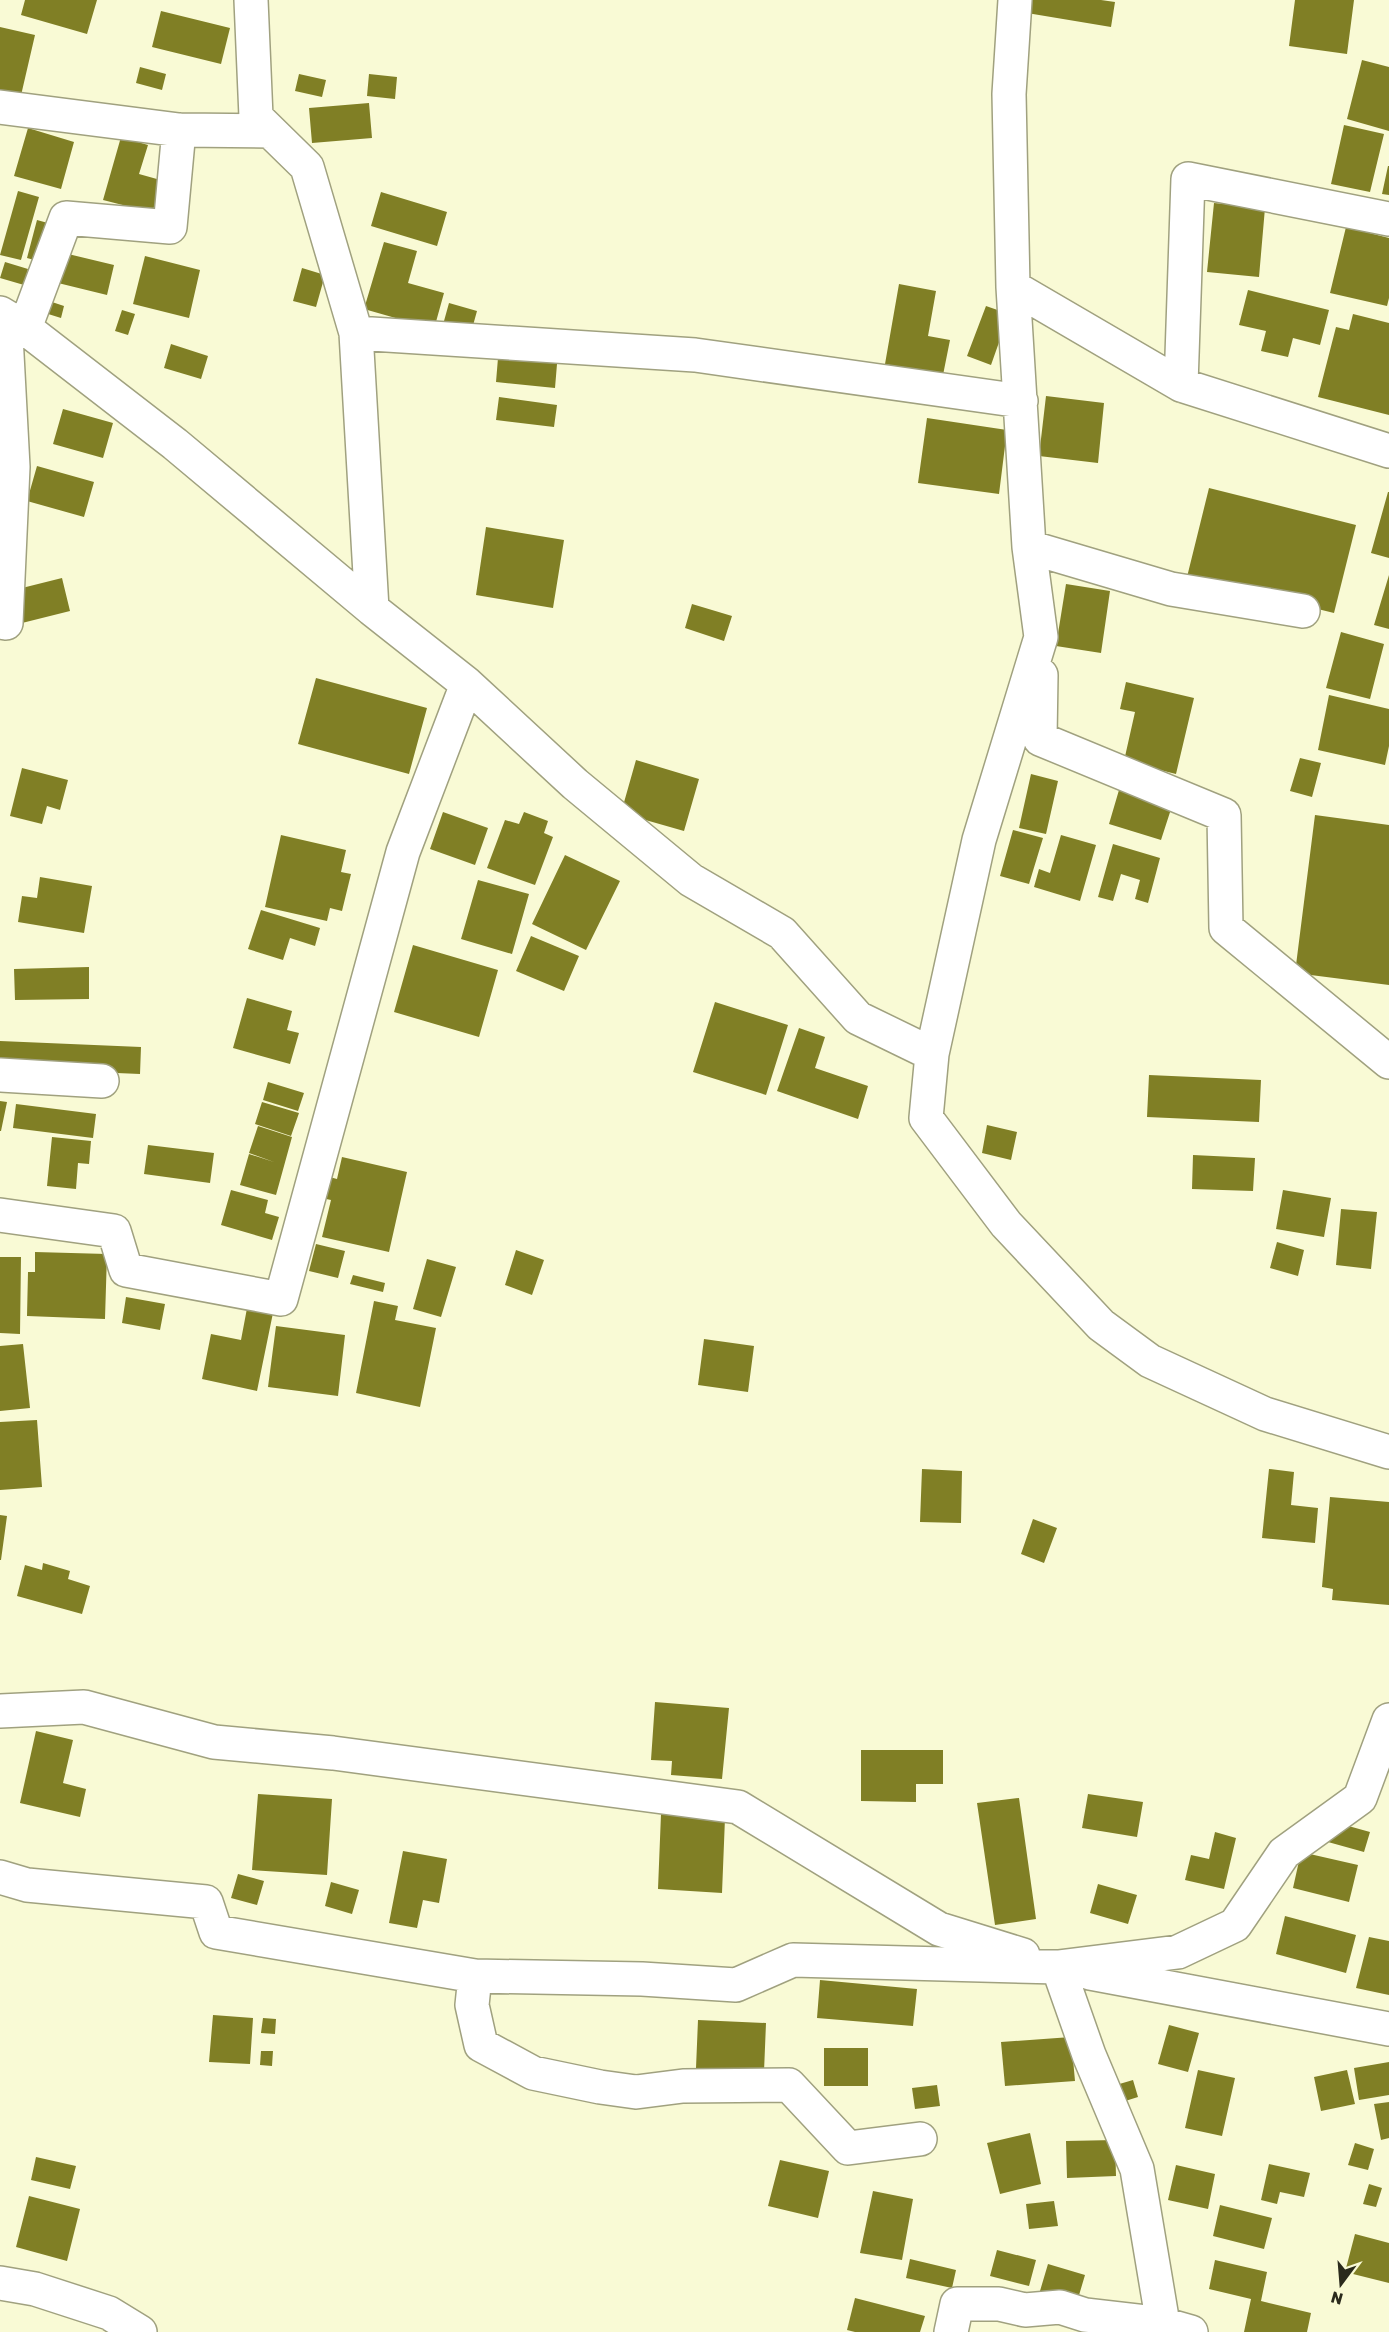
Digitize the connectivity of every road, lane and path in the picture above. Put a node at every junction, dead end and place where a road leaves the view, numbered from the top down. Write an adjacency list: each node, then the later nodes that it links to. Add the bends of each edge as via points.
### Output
1 (251, 0): 5 (street, via 256,117)
2 (1015, 0): 7 (street, via 1009,94)
3 (0, 107): 4 (street)
4 (179, 130): 5 (street); 8 (street, via 170,226 66,218)
5 (270, 131): 9 (street, via 307,167)
6 (1389, 219): 10 (street, via 1188,179)
7 (1013, 287): 10 (street); 11 (street)
8 (10, 319): 14 (street, via 175,444); 16 (street, via 13,467 6,623)
9 (356, 333): 11 (street, via 695,355); 14 (street)
10 (1181, 385): 12 (street)
11 (1021, 401): 13 (street)
12 (1389, 451)
13 (1029, 548): 15 (street, via 1171,589); 17 (street)
14 (372, 609): 18 (street)
15 (1304, 610)
16 (0, 622)
17 (1041, 638): 19 (street, via 979,840); 20 (street, via 1040,739 1224,815 1226,928)
18 (467, 684): 19 (street, via 575,784 692,880 782,933 858,1018); 23 (street, via 403,852 281,1299 126,1270 114,1231)
19 (932, 1054): 24 (street, via 926,1118 1006,1224 1101,1325 1150,1361 1265,1414)
20 (1389, 1062)
21 (0, 1075): 22 (street)
22 (102, 1081)
23 (0, 1215)
24 (1389, 1452)
25 (0, 1711): 28 (street, via 84,1707 214,1742 738,1807 939,1929)
26 (1389, 1720): 28 (street, via 1360,1798 1284,1853 1235,1925 1178,1952)
27 (0, 1877): 29 (street, via 27,1885 206,1902 216,1932)
28 (1058, 1967): 29 (street, via 793,1960 736,1985); 30 (street); 33 (street, via 1089,2055 1137,2169)
29 (475, 1976): 31 (street, via 472,2005 481,2046 533,2073 636,2092 683,2086 789,2085 848,2148)
30 (1389, 2029)
31 (920, 2139)
32 (0, 2283): 34 (street, via 35,2289 109,2313)
33 (1172, 2329): 35 (street, via 1085,2315 1060,2307 1024,2310 999,2304 957,2304)
34 (140, 2332)
35 (951, 2332)

